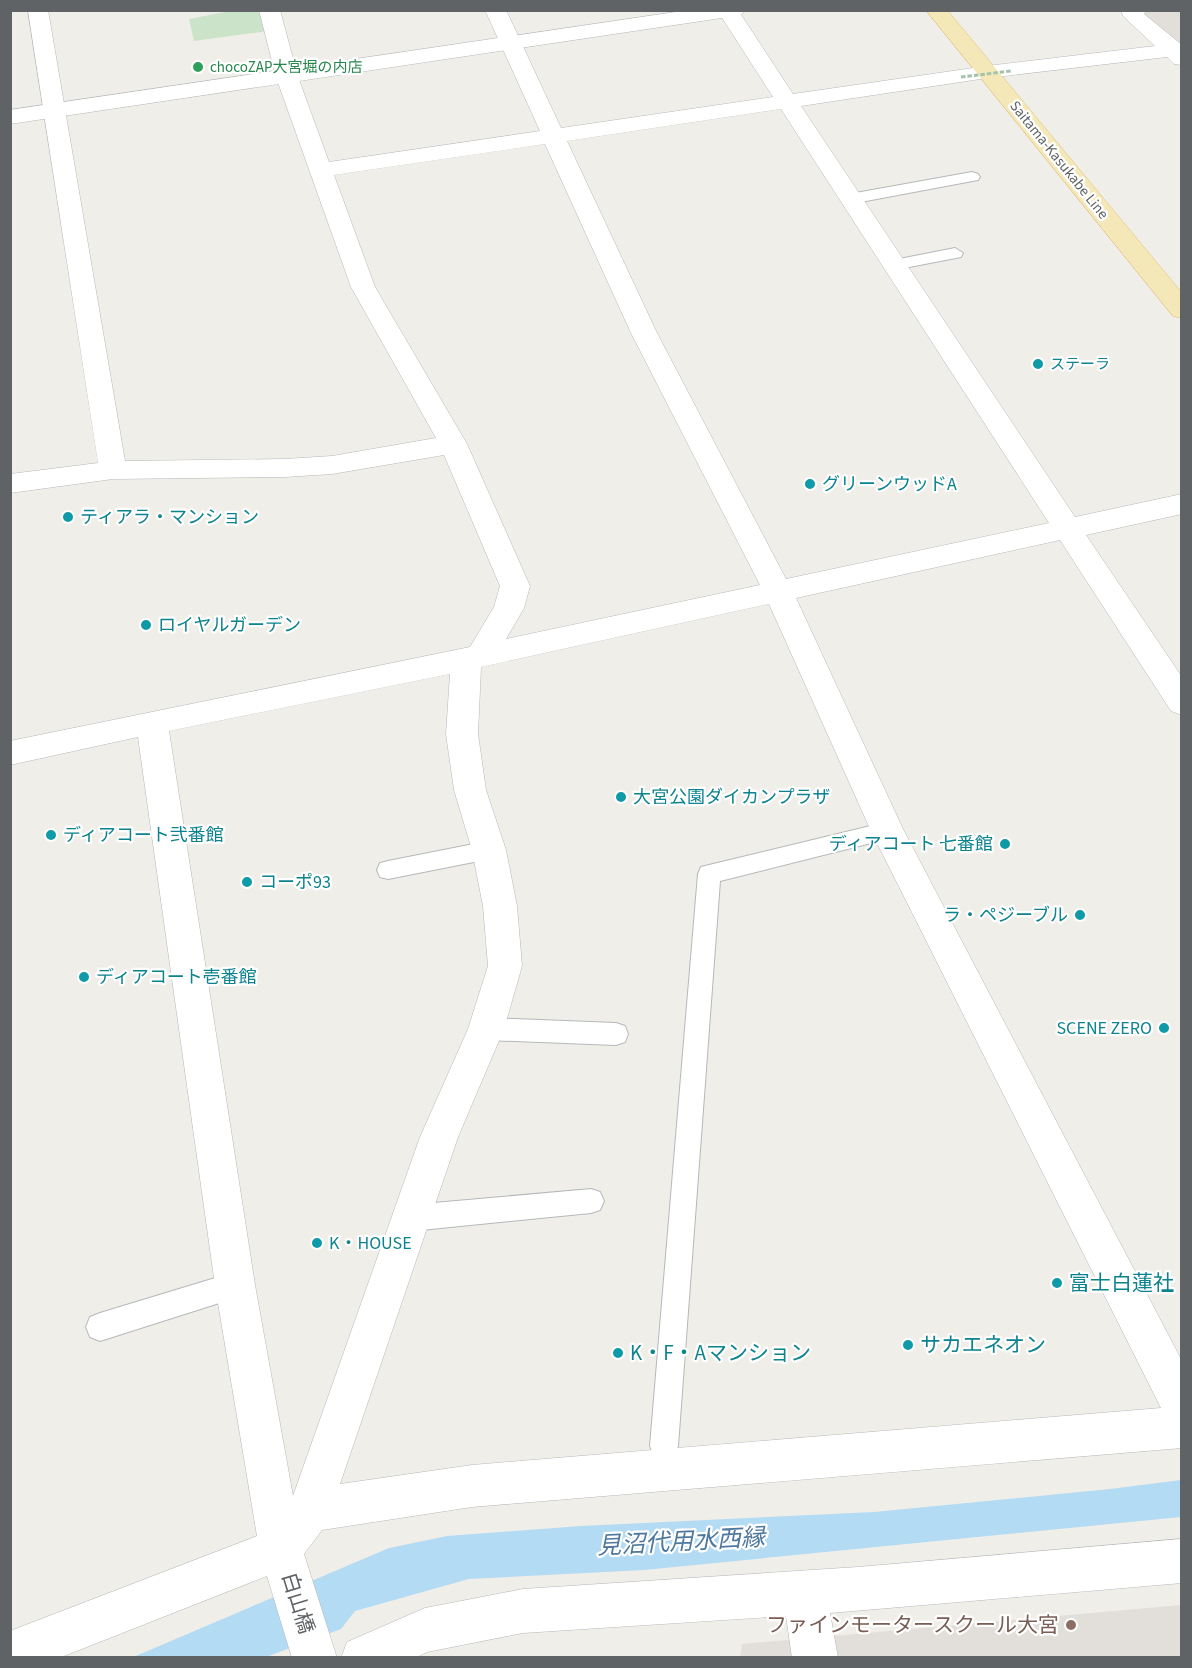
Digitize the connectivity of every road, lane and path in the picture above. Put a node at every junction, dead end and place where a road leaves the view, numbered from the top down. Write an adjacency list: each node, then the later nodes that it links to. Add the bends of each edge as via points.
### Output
1 (38, 10): 14 (street)
2 (269, 10): 11 (street)
3 (495, 10): 7 (street)
4 (936, 10): 10 (main road, Saitama-Kasukabe Line)
5 (730, 11): 7 (street); 13 (street)
6 (1132, 11): 8 (street)
7 (511, 44): 11 (street); 16 (street)
8 (1178, 54): 10 (street)
9 (1011, 71): 12 (path, bridge)
10 (987, 72): 13 (street); 22 (main road, Saitama-Kasukabe Line)
11 (287, 77): 14 (street); 17 (street)
12 (961, 77)
13 (785, 101): 16 (street); 19 (street)
14 (55, 110): 15 (street); 24 (street)
15 (10, 117)
16 (554, 134): 17 (street); 28 (street, via 644,333)
17 (321, 170): 23 (street, via 363,286)
18 (972, 177): 19 (lane)
19 (850, 199): 21 (street)
20 (955, 253): 21 (lane)
21 (894, 265): 27 (street)
22 (1182, 310)
23 (453, 444): 24 (street, via 332,465); 29 (street, via 515,586 509,608)
24 (113, 470): 25 (street)
25 (10, 484)
26 (1182, 504): 27 (street)
27 (1067, 528): 28 (street); 30 (street)
28 (778, 592): 29 (street); 33 (street)
29 (473, 657): 31 (street); 34 (street, via 462,734 470,790)
30 (1182, 703)
31 (152, 722): 32 (street); 40 (street, 白山橋)
32 (10, 753)
33 (887, 831): 42 (street); 44 (lane, via 709,874)
34 (489, 850): 35 (lane); 36 (street, via 500,906 505,966)
35 (388, 870)
36 (486, 1029): 37 (lane); 39 (street, via 439,1137)
37 (616, 1034)
38 (591, 1201): 39 (lane)
39 (411, 1218): 45 (street)
40 (236, 1284): 41 (lane); 46 (street, 白山橋)
41 (100, 1327)
42 (1182, 1405)
43 (1182, 1427): 45 (street, via 472,1486)
44 (664, 1446)
45 (310, 1510): 46 (street)
46 (281, 1549): 49 (street); 50 (street, 白山橋)
47 (1182, 1561): 48 (street)
48 (804, 1593): 51 (street, via 523,1611 425,1630); 52 (street)
49 (10, 1654)
50 (315, 1658)
51 (363, 1658)
52 (815, 1658)

